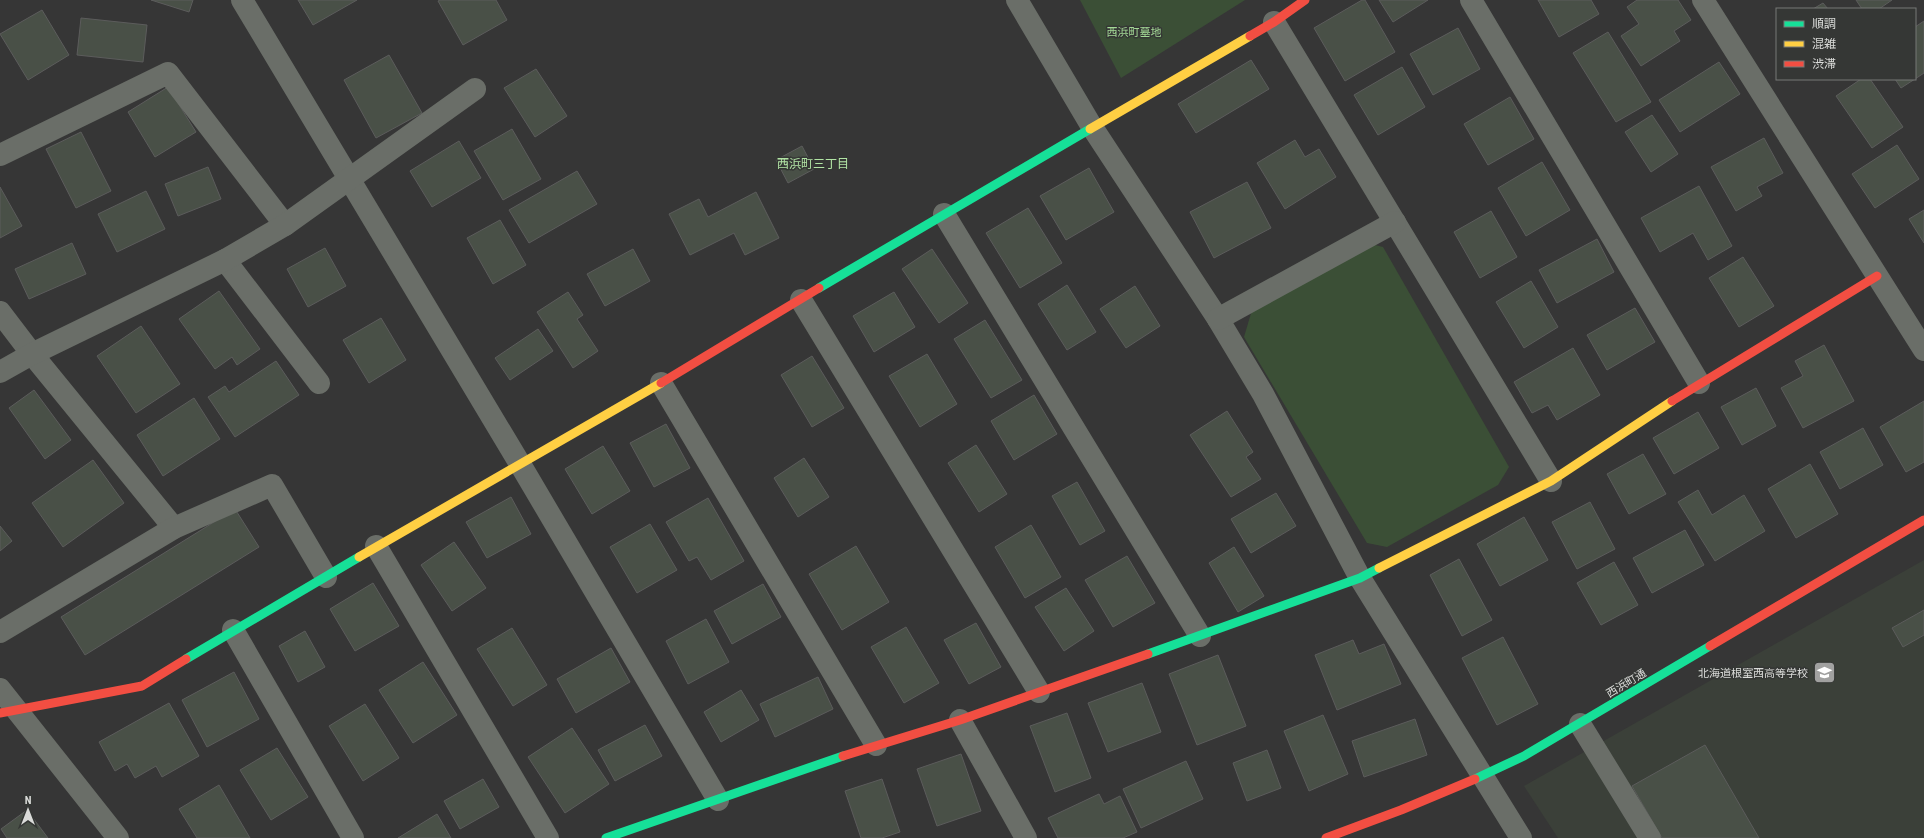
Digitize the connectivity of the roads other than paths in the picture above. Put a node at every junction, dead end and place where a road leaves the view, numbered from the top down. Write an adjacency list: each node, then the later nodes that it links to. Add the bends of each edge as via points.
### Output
1 (242, 0): 10 (street)
2 (1017, 0): 8 (street)
3 (1305, 0): 6 (street)
4 (1471, 0): 24 (street)
5 (1703, 0): 15 (street)
6 (1274, 22): 8 (street); 12 (street)
7 (475, 90): 10 (street)
8 (1092, 127): 11 (street); 18 (street)
9 (0, 156): 13 (street, via 168,73)
10 (349, 177): 13 (street); 25 (street)
11 (944, 214): 16 (street); 34 (street)
12 (1395, 222): 18 (street); 26 (street)
13 (285, 225): 14 (street)
14 (225, 260): 20 (street); 22 (street)
15 (1877, 276): 19 (street); 24 (street)
16 (800, 300): 23 (street); 36 (street)
17 (0, 312): 20 (street)
18 (1218, 319): 31 (street, via 1263,394)
19 (1924, 350)
20 (32, 354): 21 (street); 28 (street)
21 (0, 372)
22 (319, 383)
23 (661, 383): 25 (street); 40 (street)
24 (1699, 383): 26 (street)
25 (520, 464): 29 (street); 42 (street)
26 (1551, 481): 31 (street)
27 (1924, 520): 39 (street, 西浜町通)
28 (174, 528): 30 (street, via 272,485); 33 (street)
29 (376, 546): 30 (street); 45 (street)
30 (326, 577): 32 (street)
31 (1360, 578): 34 (street); 41 (street)
32 (233, 630): 37 (street, via 142,686); 44 (street)
33 (0, 632)
34 (1200, 636): 36 (street)
35 (0, 689): 37 (street)
36 (1039, 692): 38 (street)
37 (9, 712): 43 (street)
38 (960, 720): 40 (street); 47 (street)
39 (1580, 724): 41 (street, 西浜町通); 50 (street)
40 (876, 745): 42 (street)
41 (1484, 776): 48 (street, 西浜町通); 49 (street)
42 (718, 800): 46 (street)
43 (118, 838)
44 (353, 838)
45 (548, 838)
46 (606, 838)
47 (1026, 838)
48 (1326, 838)
49 (1521, 838)
50 (1650, 838)

